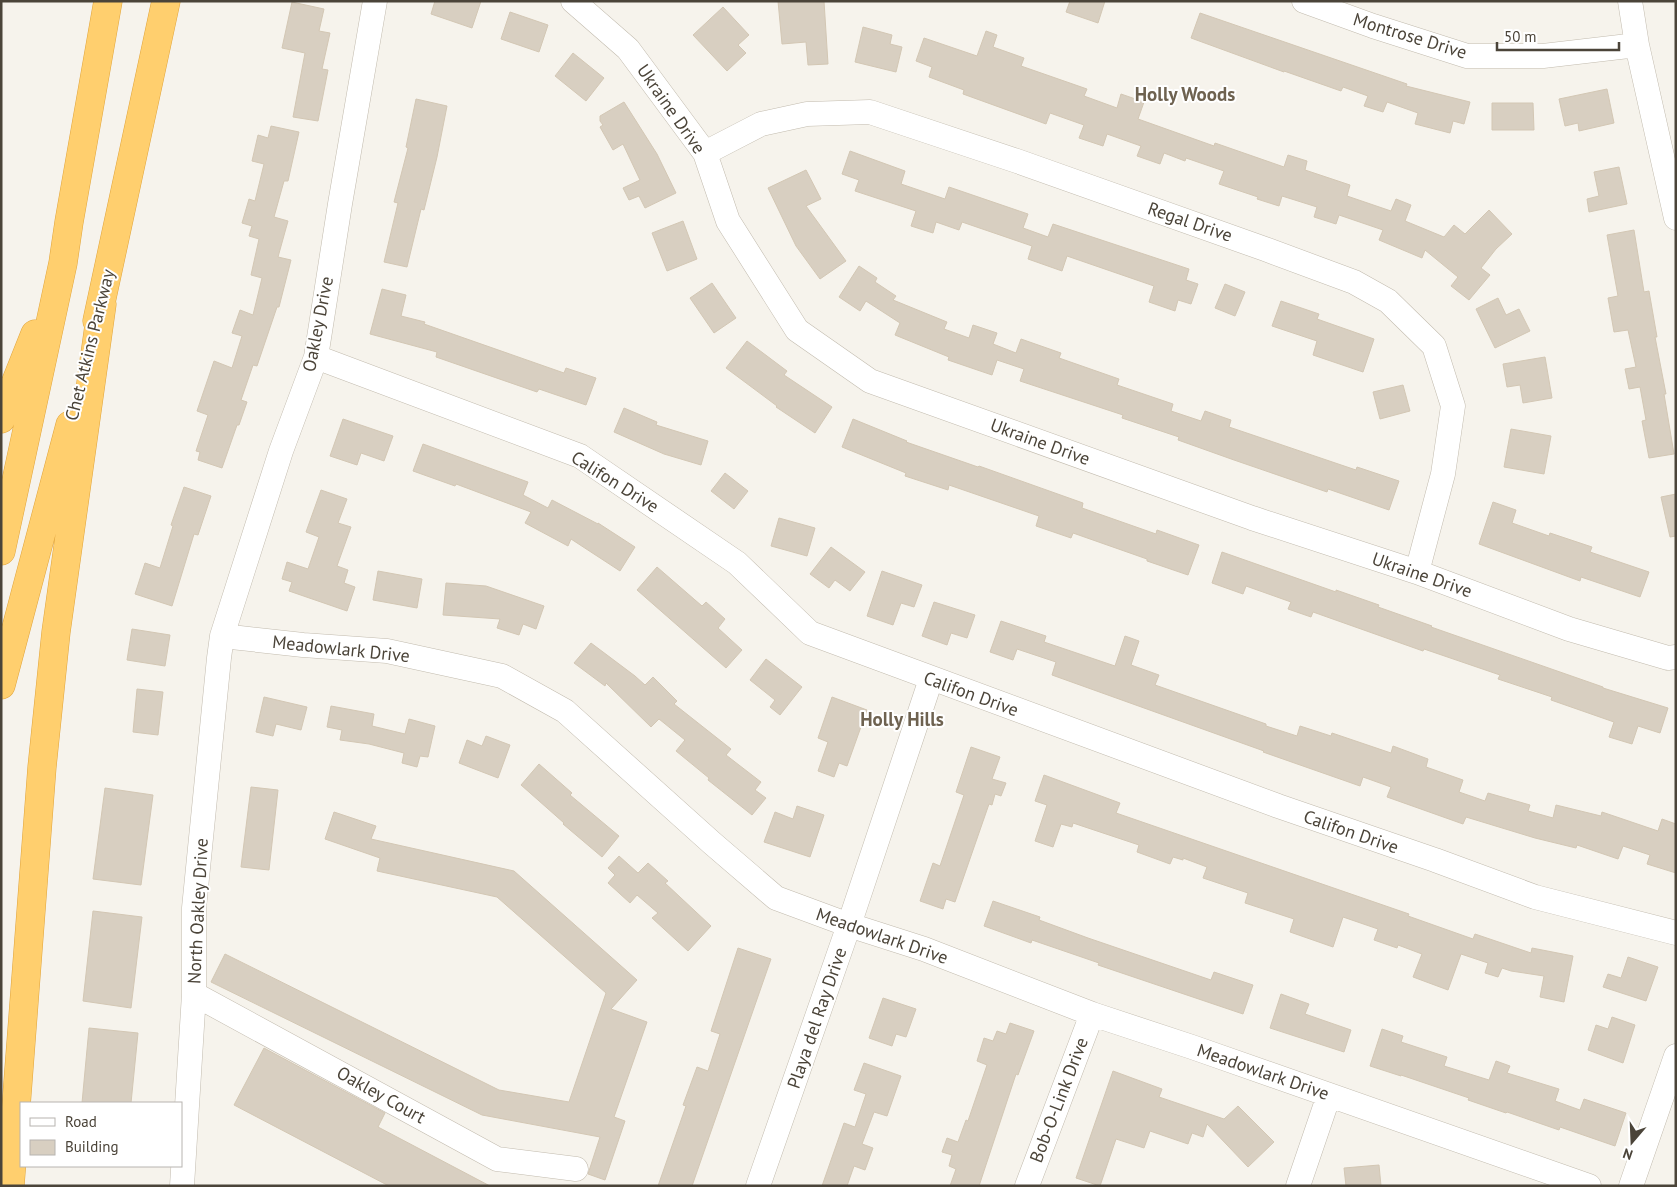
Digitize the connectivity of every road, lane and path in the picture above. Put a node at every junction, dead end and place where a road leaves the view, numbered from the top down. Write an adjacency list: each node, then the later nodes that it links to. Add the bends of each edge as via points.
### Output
1 (108, 1): 10 (highway)
2 (166, 1): 11 (highway, Chet Atkins Parkway)
3 (375, 1): 12 (street, Oakley Drive)
4 (573, 1): 8 (street, Ukraine Drive, via 628,49)
5 (1304, 1): 7 (street, Montrose Drive, via 1467,56 1543,56)
6 (1630, 1): 7 (street)
7 (1637, 45): 9 (street)
8 (705, 153): 15 (street, Ukraine Drive, via 728,222 797,330 870,380 1252,518); 15 (street, Regal Drive, via 761,124 807,114 870,112 1293,259 1354,282 1388,301 1434,346 1453,406 1443,474)
9 (1676, 218)
10 (63, 263): 13 (highway); 14 (highway)
11 (102, 304): 19 (highway, Chet Atkins Parkway); 27 (highway, via 56,632 42,767)
12 (316, 357): 16 (street, Oakley Drive, via 281,451); 18 (street, Califon Drive, via 580,456 737,563 810,634)
13 (1, 419)
14 (1, 551)
15 (1417, 572): 17 (street, Ukraine Drive, via 1569,629)
16 (222, 636): 20 (street, Meadowlark Drive, via 387,651 502,676 565,711 776,898); 22 (street, North Oakley Drive, via 194,908)
17 (1676, 658)
18 (931, 679): 20 (street, Playa del Ray Drive); 21 (street, Califon Drive, via 1535,898)
19 (1, 685)
20 (849, 925): 23 (street, Meadowlark Drive, via 924,949); 29 (street, Playa del Ray Drive)
21 (1676, 933)
22 (194, 994): 26 (street, Oakley Court, via 497,1159); 28 (street, North Oakley Drive)
23 (1092, 1014): 25 (street, Meadowlark Drive); 30 (street, Bob-O-Link Drive)
24 (1676, 1056): 33 (street)
25 (1329, 1096): 31 (street); 32 (street, Meadowlark Drive)
26 (576, 1169)
27 (10, 1186)
28 (182, 1186)
29 (758, 1186)
30 (1027, 1186)
31 (1298, 1186)
32 (1589, 1186)
33 (1631, 1186)

